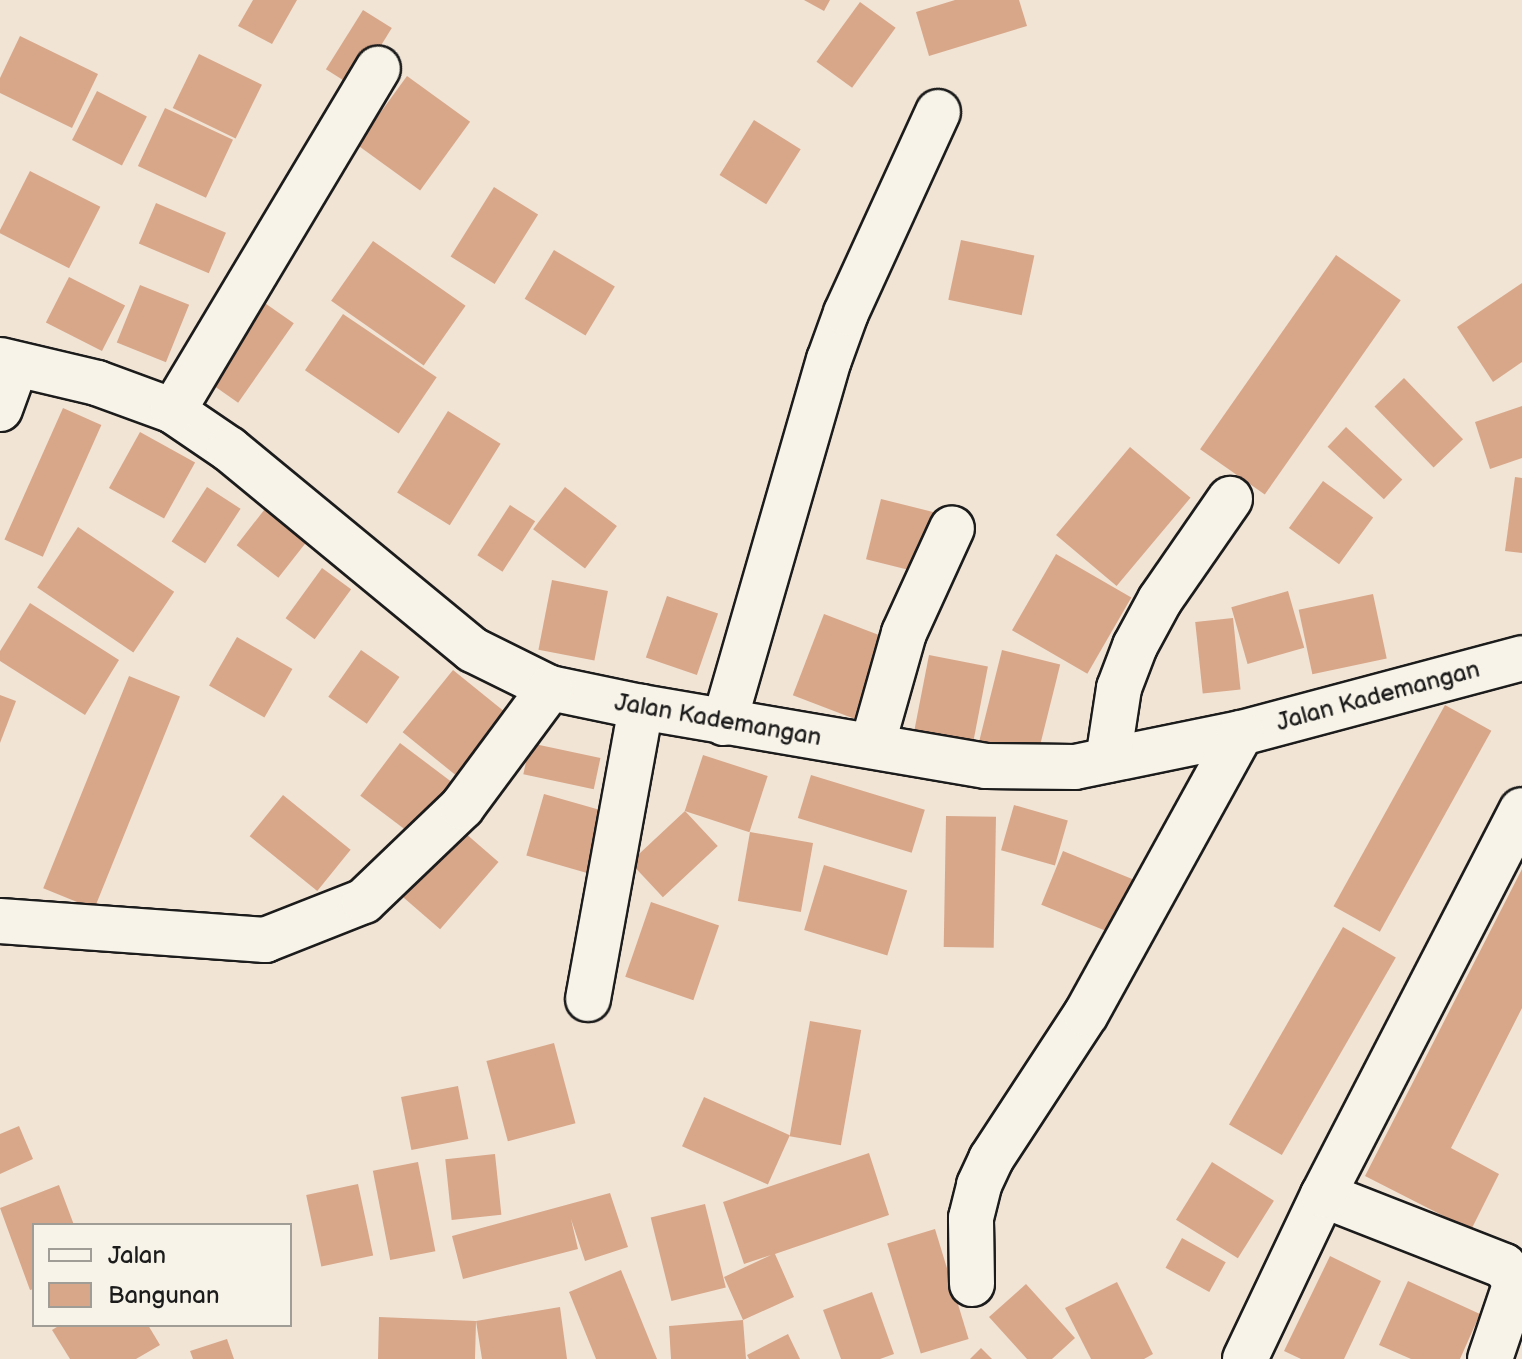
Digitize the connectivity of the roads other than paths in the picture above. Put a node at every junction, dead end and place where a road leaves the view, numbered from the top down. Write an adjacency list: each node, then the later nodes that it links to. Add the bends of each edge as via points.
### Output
1 (378, 69): 5 (street)
2 (938, 112): 11 (street, via 837,337)
3 (8, 363): 4 (street); 5 (street, Jalan Kademangan, via 97,383)
4 (0, 409)
5 (173, 411): 9 (street, Jalan Kademangan, via 229,449 473,650)
6 (1230, 499): 14 (street, via 1135,646 1119,688)
7 (952, 528): 13 (street, via 904,633)
8 (1522, 658): 12 (street, Jalan Kademangan)
9 (550, 688): 10 (street, Jalan Kademangan); 16 (street, via 462,807 364,901 265,940)
10 (641, 707): 11 (street, Jalan Kademangan); 17 (street)
11 (724, 723): 13 (street, Jalan Kademangan)
12 (1241, 733): 14 (street, Jalan Kademangan); 19 (street, via 1086,1014 991,1159 971,1218)
13 (872, 746): 14 (street, Jalan Kademangan, via 986,766 1075,767)
14 (1108, 760)
15 (1522, 810): 18 (street)
16 (0, 921)
17 (588, 999)
18 (1323, 1195): 20 (street, via 1504,1266 1516,1282); 21 (street)
19 (972, 1284)
20 (1494, 1358)
21 (1245, 1359)

